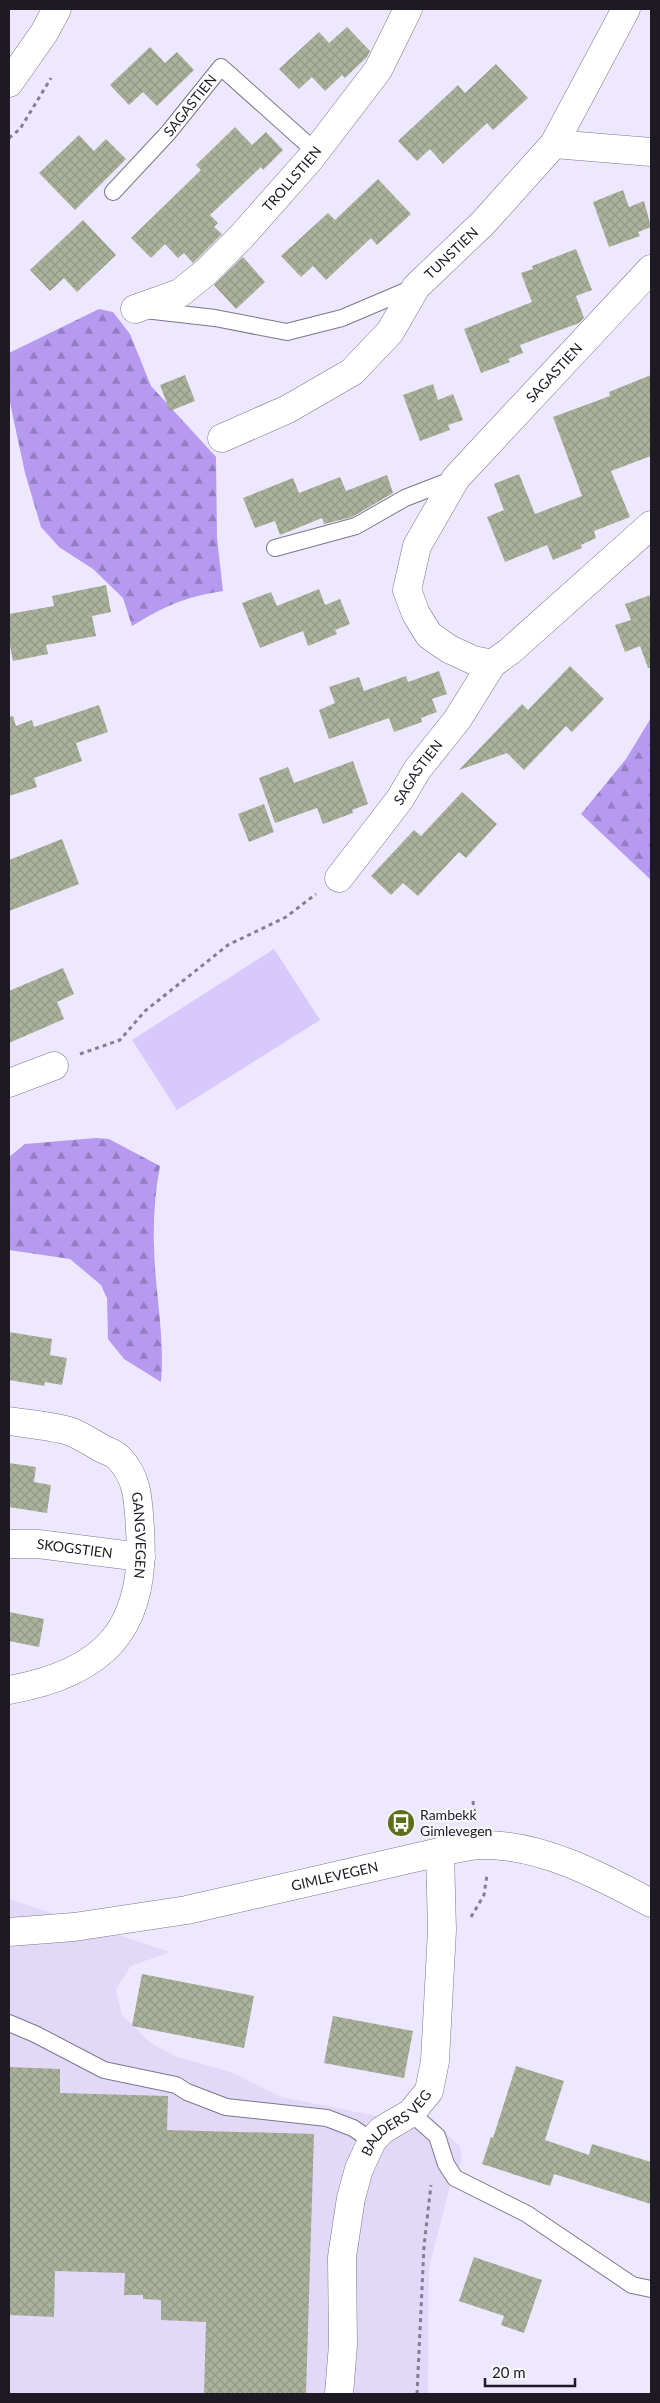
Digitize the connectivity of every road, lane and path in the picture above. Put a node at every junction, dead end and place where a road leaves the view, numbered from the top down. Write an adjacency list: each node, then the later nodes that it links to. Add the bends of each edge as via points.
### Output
1 (57, 9): 5 (street)
2 (408, 9): 8 (street, TROLLSTIEN, via 378,70)
3 (626, 9): 7 (street, TUNSTIEN)
4 (53, 74): 6 (path, via 20,129)
5 (9, 83)
6 (9, 138)
7 (554, 144): 9 (street); 12 (street, TUNSTIEN, via 484,223)
8 (316, 152): 10 (lane, SAGASTIEN, via 221,67 168,134); 13 (street, TROLLSTIEN, via 206,272 180,293)
9 (651, 152)
10 (113, 192)
11 (651, 269): 15 (street, SAGASTIEN)
12 (416, 287): 13 (lane, via 342,318 287,332 215,318); 14 (street, TUNSTIEN, via 390,332 352,372 288,410)
13 (135, 310)
14 (222, 438)
15 (456, 478): 17 (lane, SAGASTIEN, via 405,498 356,526); 18 (street, SAGASTIEN, via 417,546 406,590 429,634 449,649)
16 (651, 525): 18 (street, SAGASTIEN, via 510,652)
17 (276, 548)
18 (492, 664): 19 (street, SAGASTIEN, via 457,720)
19 (339, 878): 20 (path, via 286,917 228,946 145,1011 120,1040)
20 (54, 1066): 21 (street)
21 (9, 1083)
22 (9, 1421): 24 (street, GANGVEGEN, via 70,1432 119,1457 137,1487)
23 (9, 1544): 24 (street, SKOGSTIEN, via 38,1544)
24 (141, 1557): 25 (street, GANGVEGEN, via 137,1592 127,1622 103,1651 84,1666)
25 (9, 1690)
26 (440, 1852): 27 (street, GIMLEVEGEN, via 478,1845 548,1855 610,1880); 28 (street, GIMLEVEGEN, via 187,1910 74,1927); 30 (street, BALDERS VEG, via 442,1930 435,2061 429,2091)
27 (651, 1903)
28 (9, 1932)
29 (9, 2023): 31 (lane, via 104,2070 176,2085 226,2107 327,2118 353,2128)
30 (411, 2113): 31 (street, BALDERS VEG); 33 (lane, via 437,2136 446,2164 455,2178 527,2214 632,2284)
31 (372, 2141): 34 (street, BALDERS VEG, via 359,2169 351,2198 342,2257 343,2345)
32 (432, 2182): 35 (path, via 424,2246)
33 (651, 2290)
34 (339, 2394)
35 (417, 2394)

